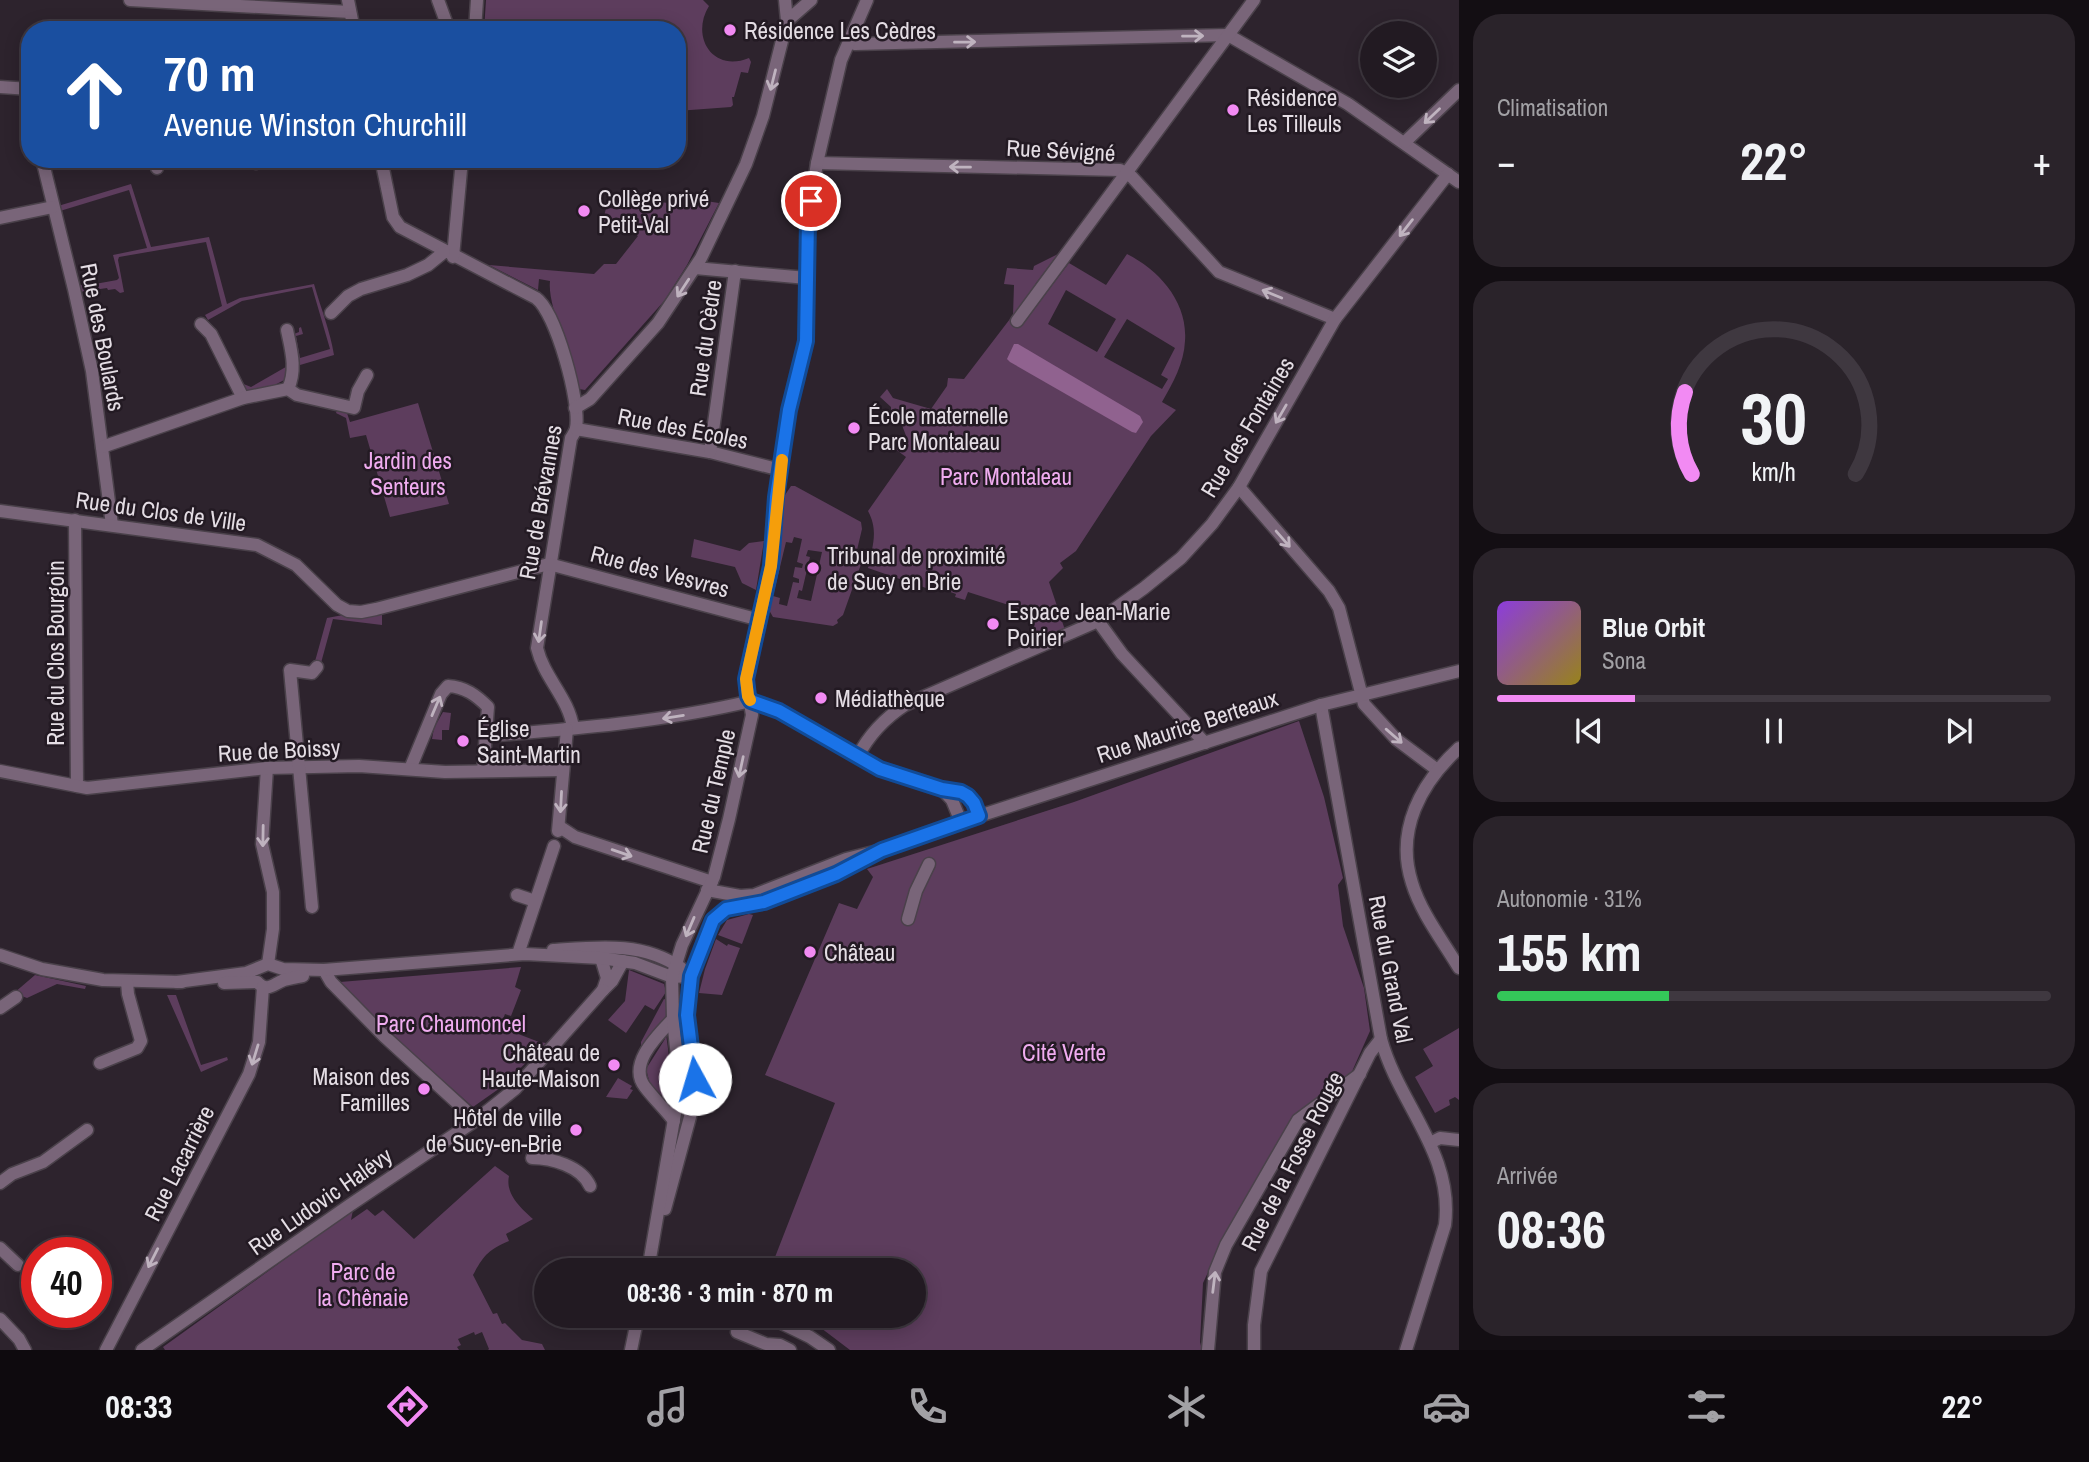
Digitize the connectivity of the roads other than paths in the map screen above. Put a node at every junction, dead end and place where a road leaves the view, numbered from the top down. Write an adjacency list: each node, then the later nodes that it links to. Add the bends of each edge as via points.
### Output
1 (130, 0): 8 (street)
2 (438, 0): 9 (street)
3 (477, 0): 10 (street)
4 (785, 0): 11 (street)
5 (811, 0): 11 (street)
6 (867, 0): 13 (street, Rue du Temple)
7 (1254, 0): 12 (street)
8 (349, 6)
9 (446, 21)
10 (476, 21)
11 (787, 21): 27 (street, one-way to 27, via 754,143)
12 (1228, 35): 13 (street, one-way to 12); 17 (street); 22 (street)
13 (849, 42): 18 (street, Rue du Temple, via 837,73)
14 (0, 87): 15 (street)
15 (21, 88)
16 (1459, 90): 17 (street, one-way to 17)
17 (1405, 142): 23 (street)
18 (817, 163): 22 (street, Rue Sévigné, one-way to 18, via 1120,170); 29 (street, Rue du Temple, via 808,220)
19 (44, 168): 24 (street, Rue des Boulards)
20 (383, 168): 26 (street, Rue de Brévannes, via 396,222)
21 (461, 168): 26 (street)
22 (1125, 174): 31 (street, Rue Sévigné, one-way to 22, via 1219,272); 32 (street)
23 (1454, 178): 31 (street, Rue des Fontaines, one-way to 31)
24 (53, 207): 25 (street); 40 (street, Rue des Boulards, via 87,347)
25 (0, 218)
26 (449, 255): 30 (street, via 348,296); 38 (street, Rue de Brévannes, via 542,303 565,361)
27 (695, 268): 28 (street); 38 (street, one-way to 38, via 658,323 590,400)
28 (735, 271): 29 (street); 41 (street, Rue du Cèdre)
29 (807, 278): 42 (street, Rue du Temple, via 806,341 789,410)
30 (331, 313)
31 (1335, 319): 43 (street, Rue des Fontaines, one-way to 43)
32 (1017, 321)
33 (201, 324): 37 (street, via 211,334)
34 (288, 330): 36 (street, via 294,366)
35 (367, 375): 36 (street, via 354,408)
36 (288, 389): 37 (street)
37 (243, 398): 40 (street)
38 (575, 408): 39 (street, Rue de Brévannes)
39 (576, 429): 41 (street, Rue des Écoles); 47 (street, Rue de Brévannes)
40 (102, 447): 46 (street, Rue des Boulards)
41 (710, 452): 42 (street, Rue des Écoles)
42 (781, 470): 48 (street, Rue du Temple)
43 (1239, 487): 49 (street, Rue des Fontaines, via 1181,558); 52 (street, one-way to 52, via 1339,608)
44 (0, 511): 45 (street, Rue du Clos de Ville)
45 (75, 520): 46 (street, Rue du Clos de Ville); 67 (street, Rue du Clos Bourgoin)
46 (112, 525): 47 (street, Rue du Clos de Ville, via 257,545 296,565 348,611 376,610)
47 (549, 564): 48 (street, Rue des Vesvres); 55 (street, Rue de Brévannes, one-way to 55, via 537,648 568,707)
48 (760, 620): 53 (street, Rue du Temple)
49 (1098, 621): 57 (street, via 1122,654); 59 (street, Rue des Fontaines, via 905,705 891,714)
50 (317, 667): 61 (street, via 312,673 289,670)
51 (1459, 670): 52 (street, Rue Maurice Berteaux)
52 (1360, 695): 54 (street, Rue Maurice Berteaux); 63 (street, one-way to 63, via 1379,723)
53 (745, 702): 55 (street, one-way to 55); 59 (street, via 779,711); 74 (street, Rue du Temple, one-way to 74, via 752,715)
54 (1321, 705): 57 (street, Rue Maurice Berteaux); 93 (street, Rue du Grand Val)
55 (570, 729): 56 (street); 64 (street)
56 (485, 736): 62 (street, one-way to 56, via 448,686 459,686 488,707); 66 (street)
57 (1205, 743): 69 (street, Rue Maurice Berteaux)
58 (1459, 748): 63 (street)
59 (858, 756): 68 (street, via 880,769)
60 (267, 768): 61 (street, Rue de Boissy); 67 (street, Rue de Boissy, via 104,787); 86 (street, Rue Lacarrière, one-way to 86, via 262,844 274,892)
61 (297, 768): 62 (street, Rue de Boissy); 77 (street)
62 (410, 769): 66 (street, Rue de Boissy)
63 (1436, 769): 83 (street, via 1414,806 1407,859 1421,903)
64 (563, 770): 66 (street, Rue de Boissy); 74 (street, one-way to 74, via 559,829)
65 (0, 771): 67 (street, Rue de Boissy)
66 (483, 771)
67 (77, 786)
68 (942, 789): 69 (street, via 968,796); 70 (street)
69 (979, 816): 70 (street, Rue Maurice Berteaux)
70 (961, 822): 72 (street, Rue Maurice Berteaux)
71 (554, 846): 76 (street)
72 (882, 850): 74 (street, via 754,895 740,896); 87 (street, via 797,890 755,905 726,909 713,920)
73 (929, 864): 78 (street)
74 (710, 886): 85 (street, Rue du Temple, one-way to 85)
75 (517, 895): 76 (street)
76 (535, 901): 79 (street)
77 (312, 906)
78 (908, 919)
79 (522, 954): 81 (street); 84 (street); 85 (street, via 612,946 669,960)
80 (0, 955): 88 (street, via 68,975)
81 (600, 958): 82 (street); 89 (street, via 607,978)
82 (623, 961): 85 (street); 89 (street, Rue Ludovic Halévy)
83 (1459, 968)
84 (324, 970): 86 (street); 86 (street, via 271,988); 96 (street, via 384,1036)
85 (674, 971): 87 (street); 92 (street)
86 (264, 974): 88 (street); 114 (street, Rue Lacarrière, one-way to 114, via 259,1042 249,1074)
87 (691, 976): 105 (street, via 687,1015 694,1098)
88 (127, 982): 94 (street, via 141,1041 137,1048)
89 (603, 990): 96 (street, Rue Ludovic Halévy, via 515,1089)
90 (16, 997): 91 (street)
91 (0, 1008)
92 (673, 1019): 97 (street, via 679,1076); 97 (street, via 641,1060 639,1071 644,1086)
93 (1381, 1039): 95 (street, Rue de la Fosse Rouge); 100 (street, Rue du Grand Val)
94 (100, 1063)
95 (1360, 1074): 119 (street, one-way to 95, via 1215,1272 1226,1245 1298,1120); 120 (street, Rue de la Fosse Rouge, via 1261,1271)
96 (476, 1120): 115 (street, Rue Ludovic Halévy)
97 (674, 1121): 105 (street)
98 (87, 1130): 102 (street, via 43,1162)
99 (1459, 1140): 100 (street, via 1440,1138)
100 (1430, 1143): 104 (street, Rue du Grand Val)
101 (531, 1158): 103 (street, via 567,1166)
102 (0, 1183)
103 (590, 1186)
104 (1453, 1208): 121 (street, Rue du Grand Val)
105 (655, 1238): 107 (street)
106 (1, 1250): 108 (street)
107 (651, 1258)
108 (18, 1265)
109 (0, 1319): 113 (street)
110 (636, 1328): 116 (street)
111 (739, 1328): 117 (street, via 737,1332)
112 (789, 1328): 118 (street)
113 (25, 1350)
114 (106, 1350)
115 (142, 1350)
116 (631, 1350)
117 (790, 1350)
118 (830, 1350)
119 (1208, 1350)
120 (1254, 1350)
121 (1406, 1350)

